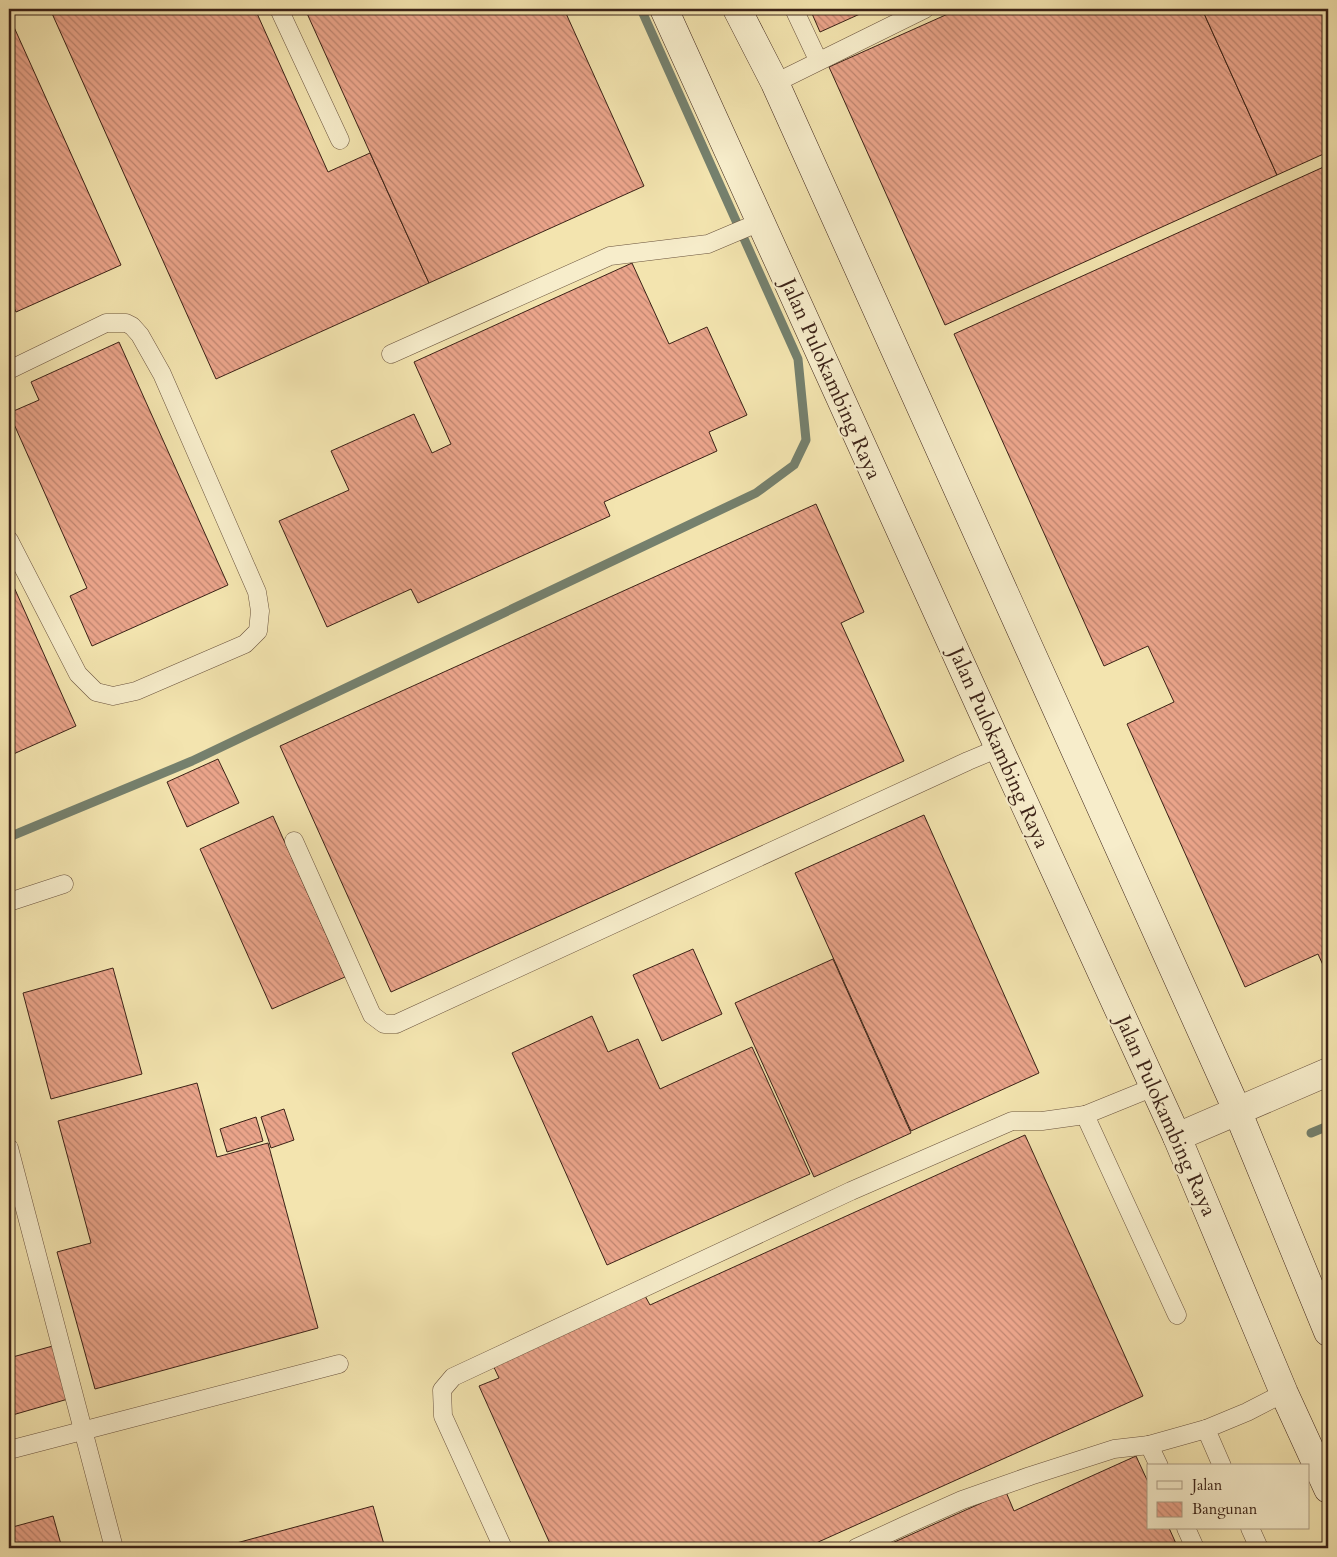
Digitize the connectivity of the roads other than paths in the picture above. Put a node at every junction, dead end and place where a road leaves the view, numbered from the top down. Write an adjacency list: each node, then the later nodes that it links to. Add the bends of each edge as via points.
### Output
1 (279, 9): 8 (lane)
2 (664, 9): 9 (street, Jalan Pulokambing Raya)
3 (737, 9): 7 (street)
4 (794, 9): 6 (lane)
5 (925, 9): 6 (lane)
6 (818, 60): 7 (lane)
7 (775, 83): 19 (street)
8 (340, 140)
9 (753, 225): 10 (lane, via 708,244 610,256); 13 (street, Jalan Pulokambing Raya)
10 (392, 354)
11 (9, 370): 12 (lane, via 106,322 132,326 162,374 257,592 258,630 245,644 136,691 113,696 96,692 78,674)
12 (9, 540)
13 (999, 748): 14 (lane, via 396,1024 384,1024 372,1015); 18 (street, Jalan Pulokambing Raya)
14 (294, 841)
15 (64, 884): 16 (lane)
16 (9, 902)
17 (1328, 1072): 19 (street)
18 (1154, 1086): 20 (lane); 21 (street, Jalan Pulokambing Raya)
19 (1237, 1110): 21 (street); 24 (street)
20 (1085, 1116): 23 (lane); 37 (lane, via 1012,1121 843,1194 452,1377 442,1390 443,1416)
21 (1177, 1137): 26 (street, Jalan Pulokambing Raya)
22 (9, 1148): 28 (lane)
23 (1177, 1315)
24 (1328, 1332)
25 (339, 1364): 28 (lane)
26 (1284, 1393): 27 (lane); 33 (street, Jalan Pulokambing Raya)
27 (1206, 1429): 29 (lane); 32 (lane)
28 (83, 1430): 30 (lane); 36 (lane)
29 (1149, 1445): 31 (lane); 38 (lane, via 1114,1449 1030,1476 962,1500)
30 (9, 1450)
31 (1158, 1464)
32 (1221, 1464)
33 (1328, 1489)
34 (1187, 1530): 39 (lane)
35 (1251, 1530): 40 (lane)
36 (114, 1548)
37 (503, 1548)
38 (856, 1548)
39 (1195, 1548)
40 (1259, 1548)

